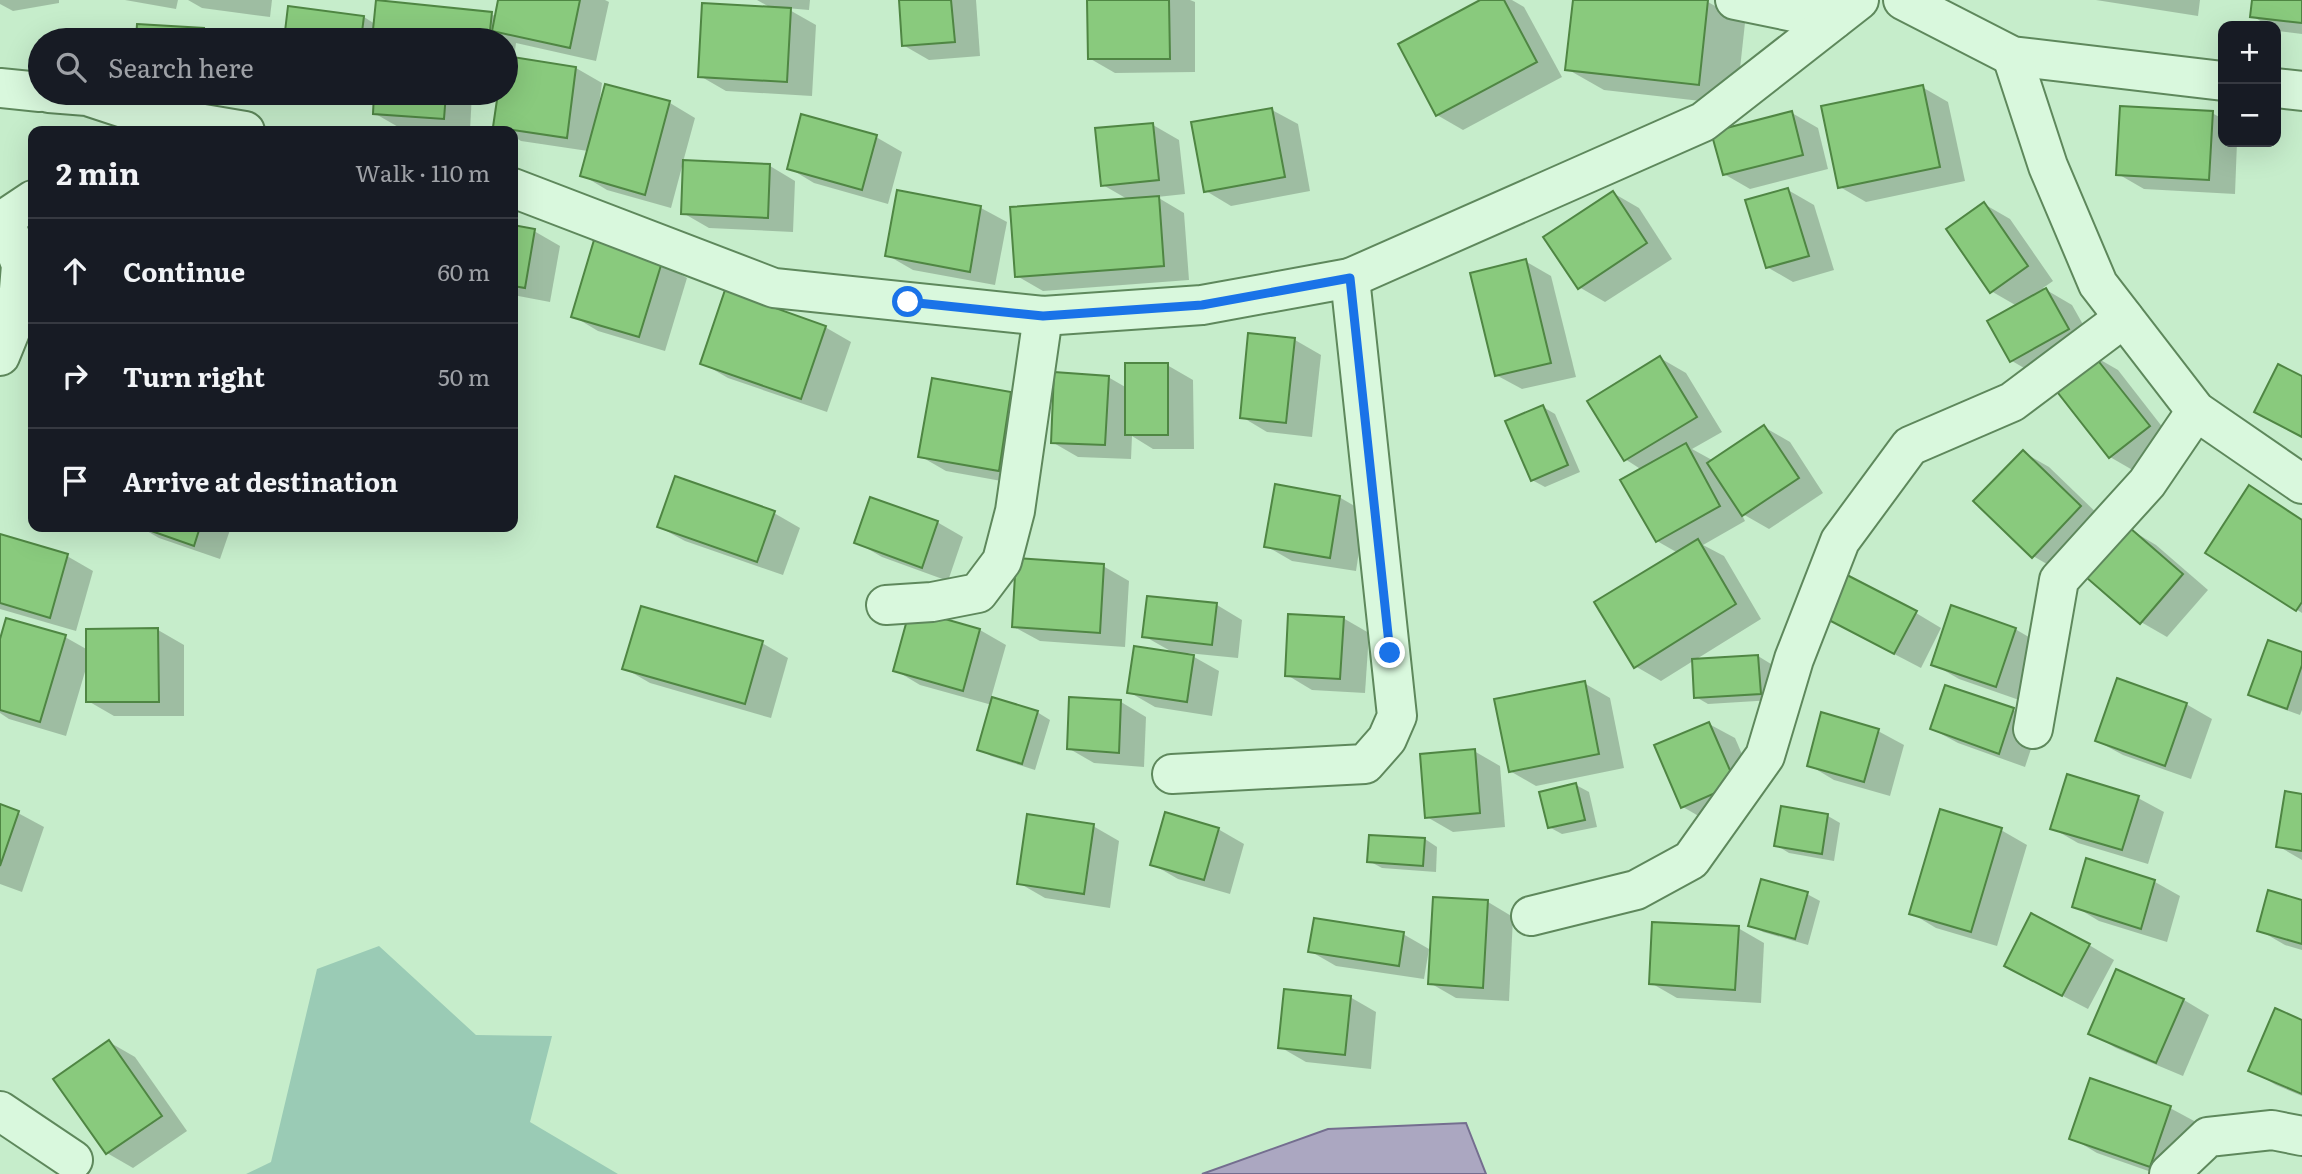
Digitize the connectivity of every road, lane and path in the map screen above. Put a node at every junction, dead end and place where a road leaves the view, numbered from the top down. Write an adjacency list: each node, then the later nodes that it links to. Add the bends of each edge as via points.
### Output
1 (1735, 0): 3 (street)
2 (1903, 0): 4 (street)
3 (1846, 10): 15 (street, via 1703,121)
4 (2012, 56): 5 (street); 17 (street, via 2048,166 2098,284)
5 (2218, 80)
6 (0, 88): 8 (street)
7 (2281, 89): 9 (street)
8 (28, 91)
9 (2302, 91)
10 (106, 105): 11 (street)
11 (148, 125): 12 (street, via 168,118)
12 (215, 126)
13 (518, 190): 16 (street, via 774,288)
14 (12, 213): 18 (street, via 22,265 16,314)
15 (1350, 278): 16 (street, via 1202,305); 23 (street, via 1397,716 1387,739 1365,764)
16 (1043, 316): 21 (street, via 1015,510 1002,561 978,593)
17 (2124, 318): 19 (street); 24 (street, via 2012,402 1910,446 1840,541 1794,659 1765,757 1691,860 1636,891)
18 (0, 356)
19 (2196, 411): 20 (street); 22 (street, via 2147,483 2059,580)
20 (2302, 484)
21 (886, 605)
22 (2033, 729)
23 (1172, 774)
24 (1531, 916)
25 (0, 1111): 27 (street)
26 (2302, 1136): 28 (street, via 2272,1130 2208,1137)
27 (73, 1160)
28 (2169, 1174)

